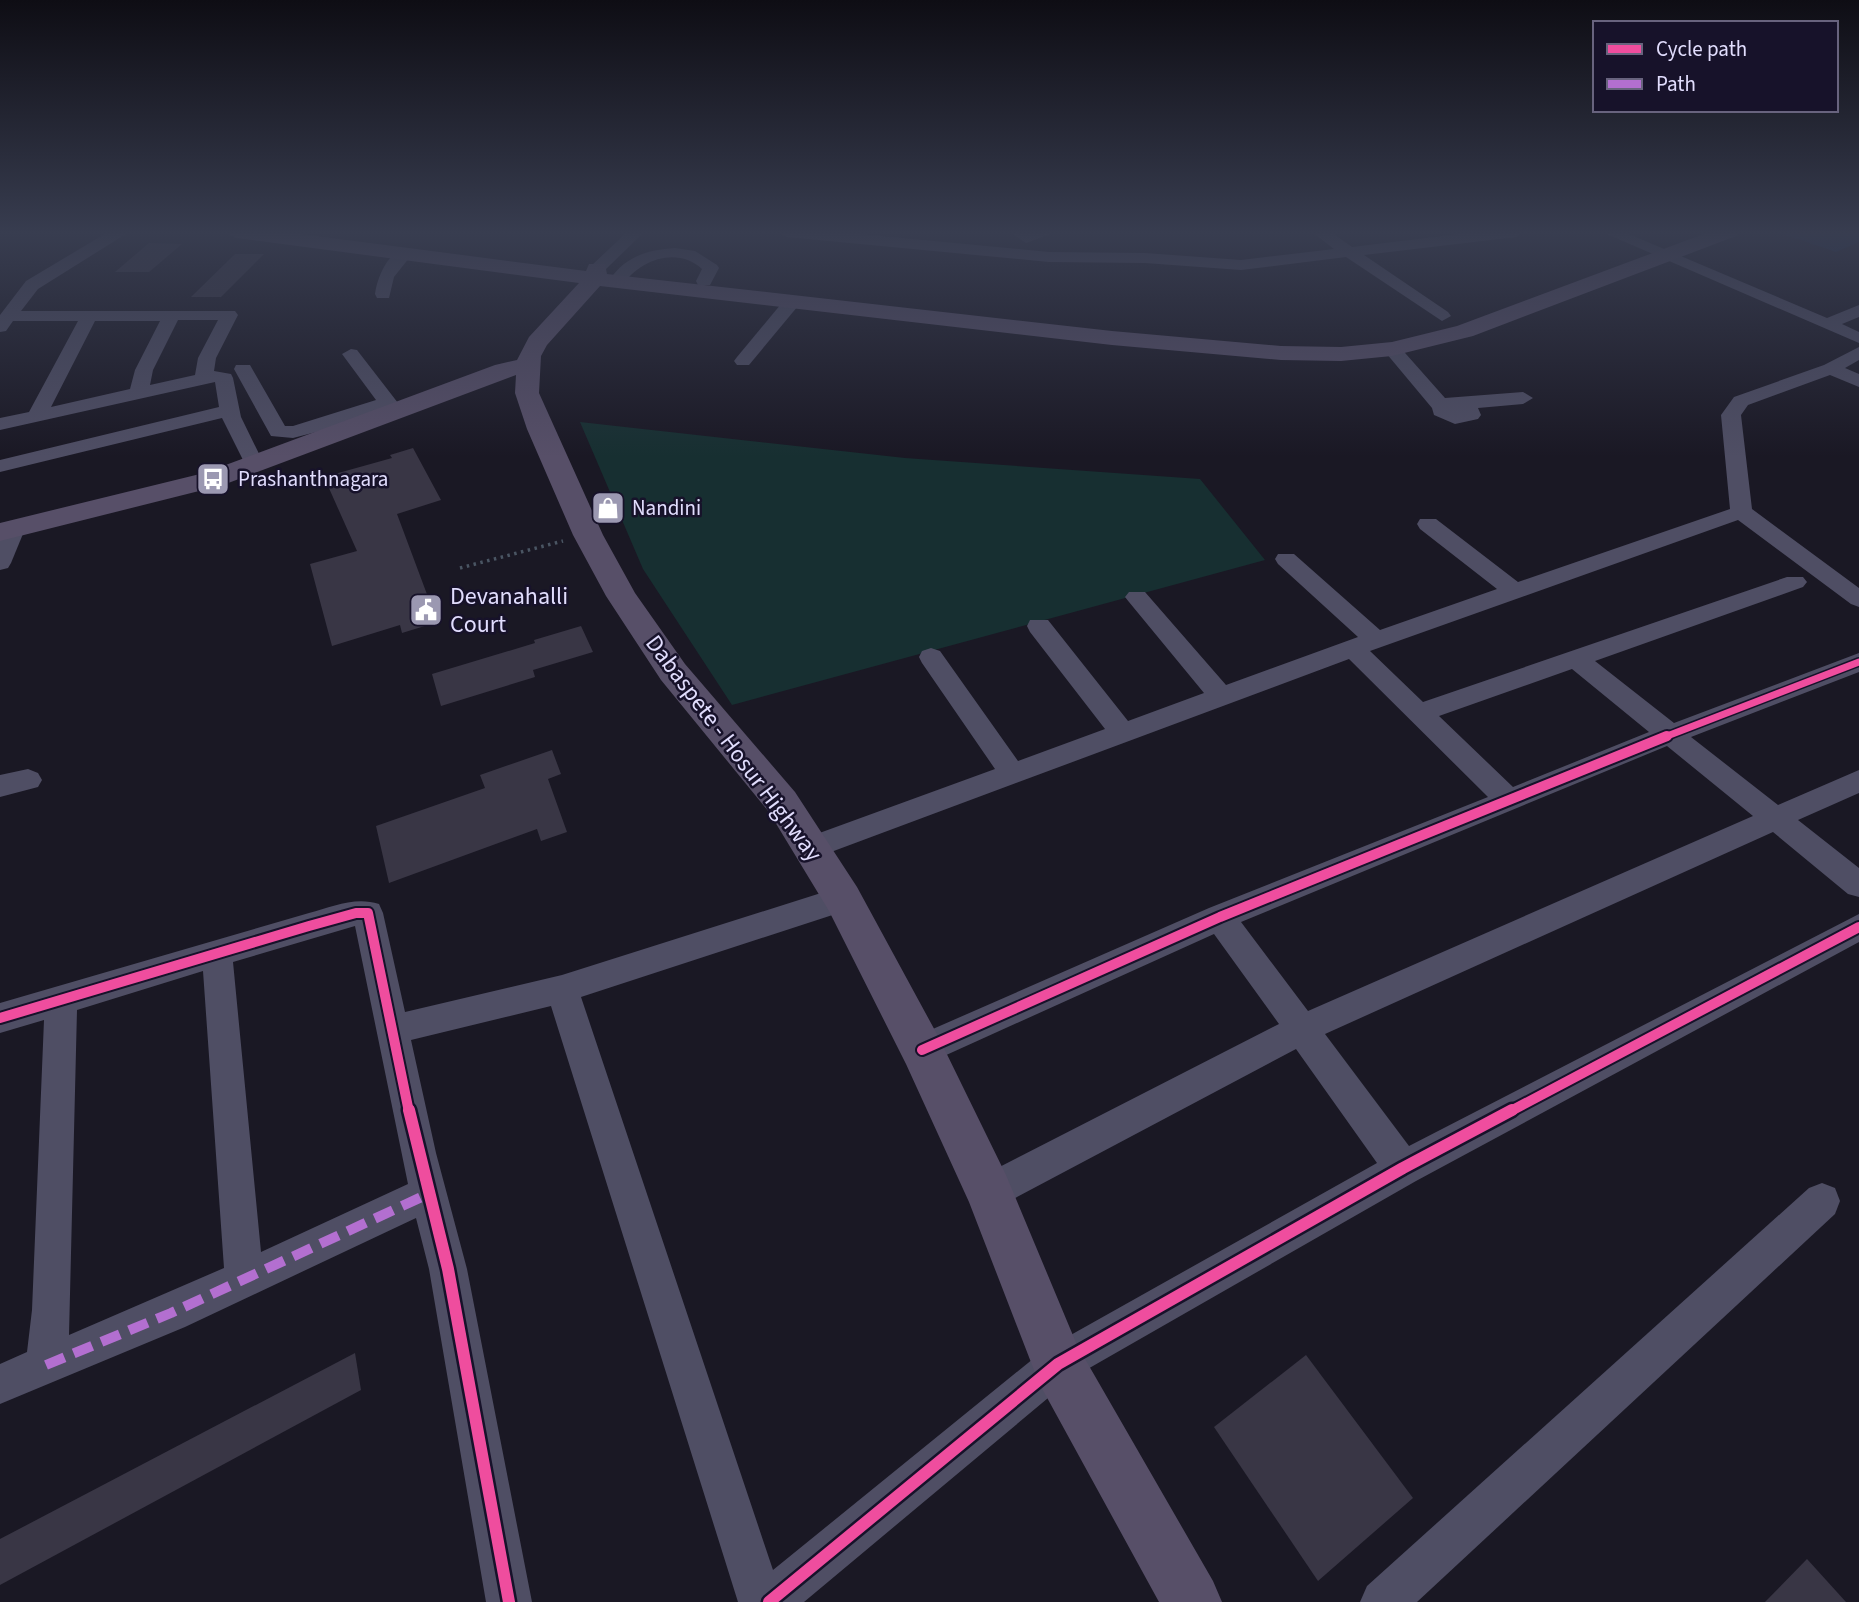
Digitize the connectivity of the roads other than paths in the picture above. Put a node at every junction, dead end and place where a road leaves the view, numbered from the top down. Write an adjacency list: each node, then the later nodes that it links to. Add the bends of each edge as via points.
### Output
1 (574, 307): 20 (main road, via 537,342)
2 (788, 307): 19 (street)
3 (836, 307): 16 (main road, via 1205,347 1341,354)
4 (944, 307): 12 (main road, via 1283,338 1372,332)
5 (1428, 307): 12 (street)
6 (1472, 307): 12 (main road)
7 (1523, 307): 16 (main road, via 1465,331)
8 (1784, 307): 14 (street)
9 (1859, 310): 14 (street)
10 (172, 314): 11 (street); 23 (street, via 229,315 207,358); 25 (street, via 144,370)
11 (89, 316): 13 (street); 30 (street)
12 (1441, 316)
13 (4, 320)
14 (1827, 325): 15 (street)
15 (1859, 338)
16 (1392, 349): 28 (street)
17 (1859, 352): 22 (street)
18 (351, 354): 27 (street)
19 (743, 361)
20 (526, 365): 27 (main road); 61 (main road, Dabaspete - Hosur Highway, via 527,393 540,429 587,535 621,596 673,672 782,802)
21 (243, 369): 32 (street, via 278,432)
22 (1831, 369): 24 (street); 36 (street, via 1741,401 1731,415)
23 (204, 378): 25 (street); 29 (street, via 224,378)
24 (1859, 381)
25 (139, 391): 30 (street)
26 (1523, 398): 28 (street)
27 (391, 407): 32 (main road)
28 (1452, 409): 33 (street)
29 (230, 410): 34 (street); 35 (street)
30 (37, 415): 31 (street)
31 (0, 424)
32 (330, 429): 34 (main road)
33 (1472, 439)
34 (254, 464): 38 (main road, via 213,480)
35 (0, 466)
36 (1741, 512): 41 (street); 43 (street)
37 (1428, 524): 43 (street)
38 (7, 530): 40 (street)
39 (1286, 559): 47 (street)
40 (0, 563)
41 (1802, 574): 42 (street); 45 (street); 49 (street)
42 (1859, 577)
43 (1514, 591): 47 (street)
44 (1137, 597): 51 (street)
45 (1859, 599)
46 (1039, 626): 53 (street)
47 (1364, 644): 51 (street); 52 (street)
48 (931, 657): 55 (street)
49 (1576, 659): 52 (street); 54 (street)
50 (1859, 662): 54 (street)
51 (1222, 697): 53 (street)
52 (1419, 713): 59 (street)
53 (1123, 733): 55 (street)
54 (1671, 734): 59 (street); 60 (street)
55 (1013, 774): 61 (street)
56 (28, 780): 58 (street)
57 (1859, 781): 60 (street)
58 (0, 786)
59 (1509, 800): 64 (street)
60 (1775, 818): 62 (street); 70 (street)
61 (813, 847): 63 (main road, Dabaspete - Hosur Highway)
62 (1859, 885)
63 (843, 899): 67 (street); 72 (main road, Dabaspete - Hosur Highway)
64 (1220, 917): 70 (street); 72 (street)
65 (1859, 927): 73 (street)
66 (217, 954): 68 (street); 71 (street, via 356,912 368,913); 77 (street)
67 (562, 989): 71 (street); 82 (street)
68 (61, 1000): 69 (street); 79 (street, via 52,1310)
69 (0, 1018)
70 (1302, 1029): 73 (street); 74 (street)
71 (392, 1030): 75 (street)
72 (922, 1050): 74 (main road, Dabaspete - Hosur Highway)
73 (1403, 1168): 78 (street)
74 (989, 1192): 78 (main road, Dabaspete - Hosur Highway)
75 (429, 1195): 77 (street); 81 (street, via 449,1269)
76 (1822, 1201): 85 (street)
77 (244, 1278): 79 (street)
78 (1058, 1364): 83 (street); 84 (main road, Dabaspete - Hosur Highway)
79 (46, 1365): 80 (street)
80 (0, 1384)
81 (509, 1602)
82 (761, 1602)
83 (769, 1602)
84 (1192, 1602)
85 (1383, 1602)

